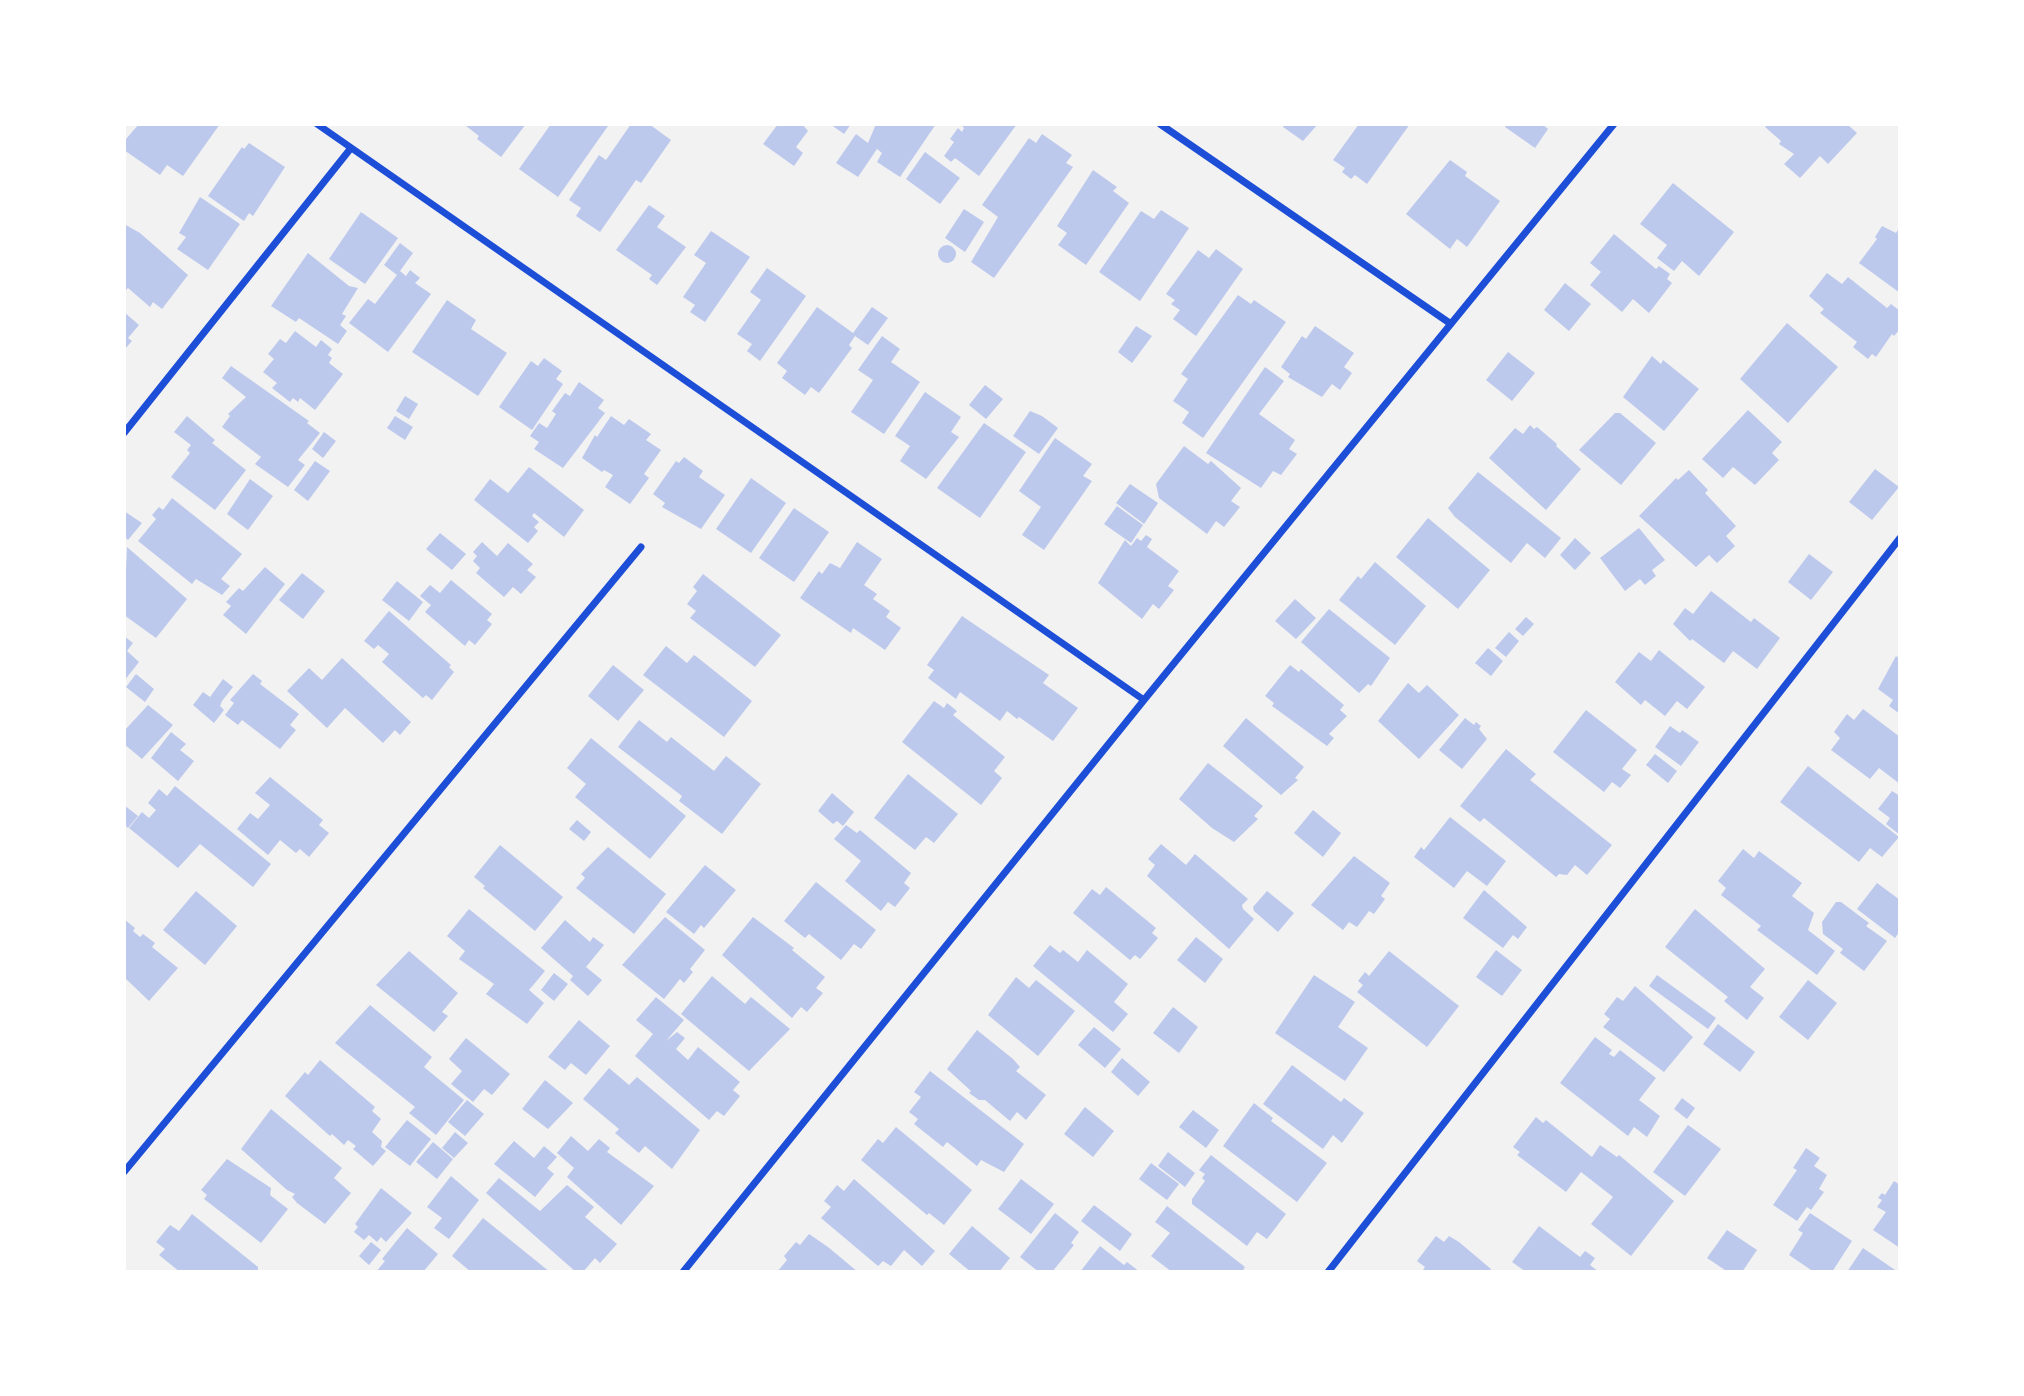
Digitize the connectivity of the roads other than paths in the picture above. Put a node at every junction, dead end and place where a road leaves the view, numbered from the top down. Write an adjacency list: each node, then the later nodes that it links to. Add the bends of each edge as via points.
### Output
1 (317, 124): 4 (street)
2 (1160, 124): 5 (street)
3 (1614, 124): 5 (street)
4 (351, 148): 6 (street); 9 (street)
5 (1451, 324): 9 (street)
6 (124, 433)
7 (1900, 538): 12 (street)
8 (641, 547): 10 (street)
9 (1144, 700): 11 (street)
10 (124, 1172)
11 (684, 1272)
12 (1328, 1272)

